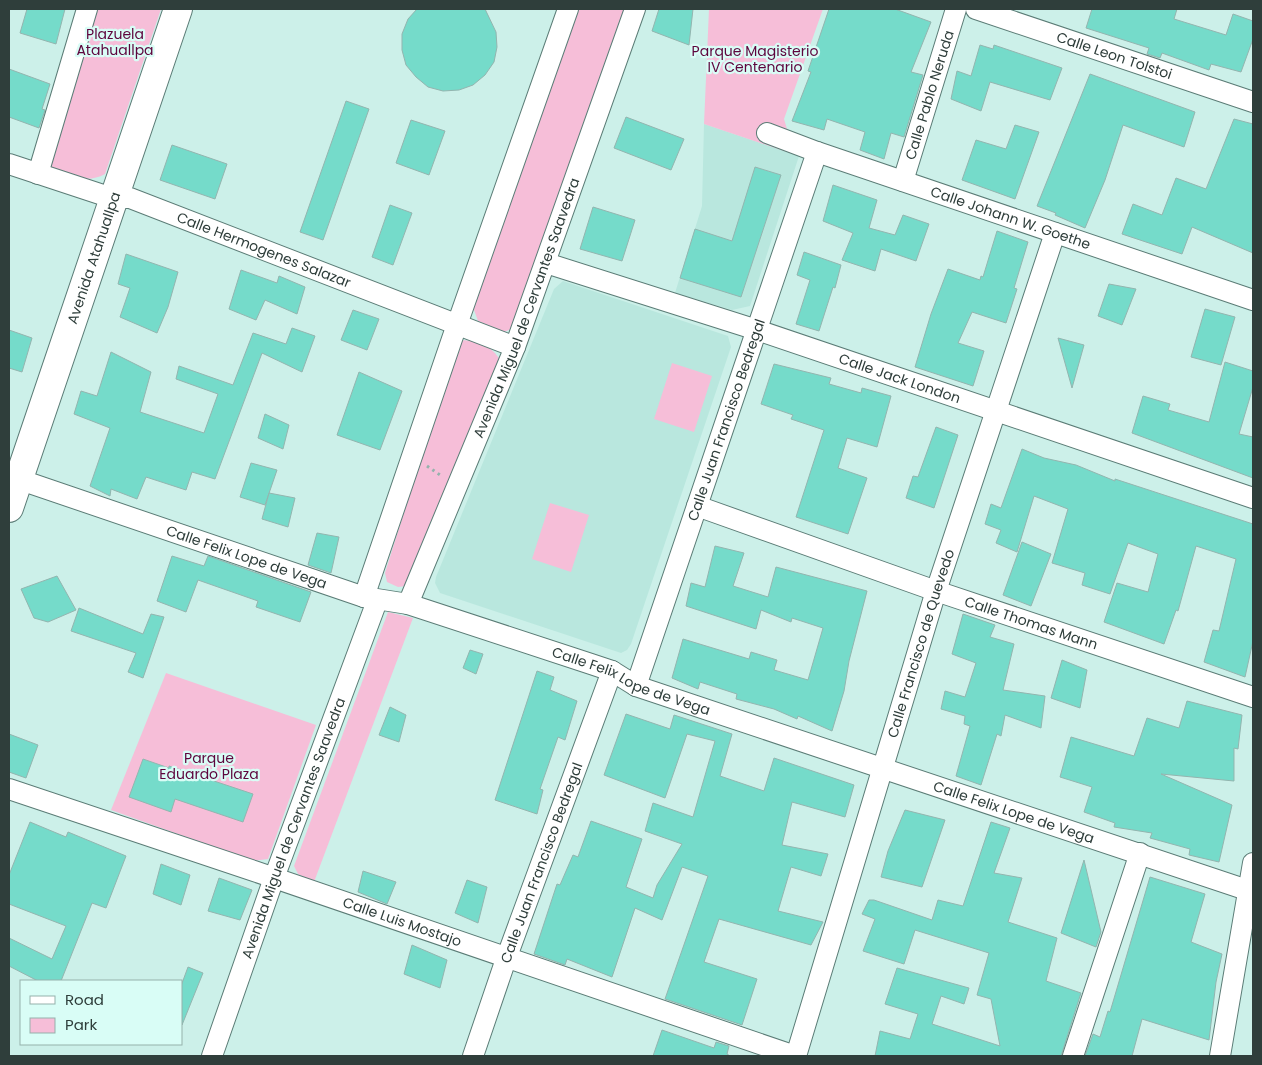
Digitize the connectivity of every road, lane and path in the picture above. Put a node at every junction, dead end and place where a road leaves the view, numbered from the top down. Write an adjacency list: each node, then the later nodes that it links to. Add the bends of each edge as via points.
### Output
1 (87, 9): 11 (street)
2 (178, 9): 13 (main road, Avenida Atahuallpa)
3 (568, 9): 17 (street, Avenida Miguel de Cervantes Saavedra)
4 (635, 9): 15 (street, Avenida Miguel de Cervantes Saavedra)
5 (956, 9): 12 (street, Calle Pablo Neruda)
6 (976, 9): 7 (street, Calle Leon Tolstoi)
7 (1253, 102)
8 (767, 133): 9 (street, Calle Johann W. Goethe)
9 (817, 152): 12 (street, Calle Johann W. Goethe); 18 (street, Calle Juan Francisco Bedregal)
10 (9, 164): 11 (street, Calle Hermogenes Salazar)
11 (38, 174): 13 (street, Calle Hermogenes Salazar)
12 (903, 181): 14 (street, Calle Johann W. Goethe)
13 (112, 198): 17 (street, Calle Hermogenes Salazar, via 130,198); 22 (main road, Avenida Atahuallpa)
14 (1055, 233): 16 (street, Calle Johann W. Goethe); 20 (street, Calle Francisco de Quevedo)
15 (546, 263): 18 (street, Calle Jack London); 19 (street, Avenida Miguel de Cervantes Saavedra)
16 (1253, 300)
17 (457, 325): 19 (street, Calle Hermogenes Salazar); 21 (street, Avenida Miguel de Cervantes Saavedra)
18 (757, 330): 20 (street, Calle Jack London); 25 (street, Calle Juan Francisco Bedregal)
19 (515, 347): 23 (street, Avenida Miguel de Cervantes Saavedra)
20 (995, 412): 24 (street, Calle Jack London); 27 (street, Calle Francisco de Quevedo)
21 (413, 455): 23 (path); 28 (street, Avenida Miguel de Cervantes Saavedra)
22 (14, 477): 26 (main road, Avenida Atahuallpa); 28 (street, Calle Felix Lope de Vega)
23 (457, 488): 29 (street, Avenida Miguel de Cervantes Saavedra)
24 (1253, 498)
25 (697, 506): 27 (street, Calle Thomas Mann); 31 (street, Calle Juan Francisco Bedregal)
26 (9, 508)
27 (936, 591): 32 (street, Calle Thomas Mann); 33 (street, Calle Francisco de Quevedo)
28 (370, 599): 29 (street, Calle Felix Lope de Vega); 37 (street, Avenida Miguel de Cervantes Saavedra)
29 (408, 604): 30 (street, Calle Felix Lope de Vega)
30 (612, 671): 31 (street, Calle Felix Lope de Vega); 39 (street, Calle Juan Francisco Bedregal)
31 (636, 686): 33 (street, Calle Felix Lope de Vega)
32 (1253, 697)
33 (882, 769): 35 (street, Calle Felix Lope de Vega); 42 (street, Calle Francisco de Quevedo)
34 (9, 789): 37 (street, Calle Luis Mostajo)
35 (1140, 853): 38 (street, Calle Felix Lope de Vega); 43 (street)
36 (1253, 863): 38 (street)
37 (274, 878): 39 (street, Calle Luis Mostajo); 40 (street, Avenida Miguel de Cervantes Saavedra)
38 (1251, 892): 44 (street)
39 (506, 958): 41 (street, Calle Juan Francisco Bedregal); 42 (street, Calle Luis Mostajo)
40 (212, 1056)
41 (473, 1056)
42 (795, 1056)
43 (1073, 1056)
44 (1220, 1056)

